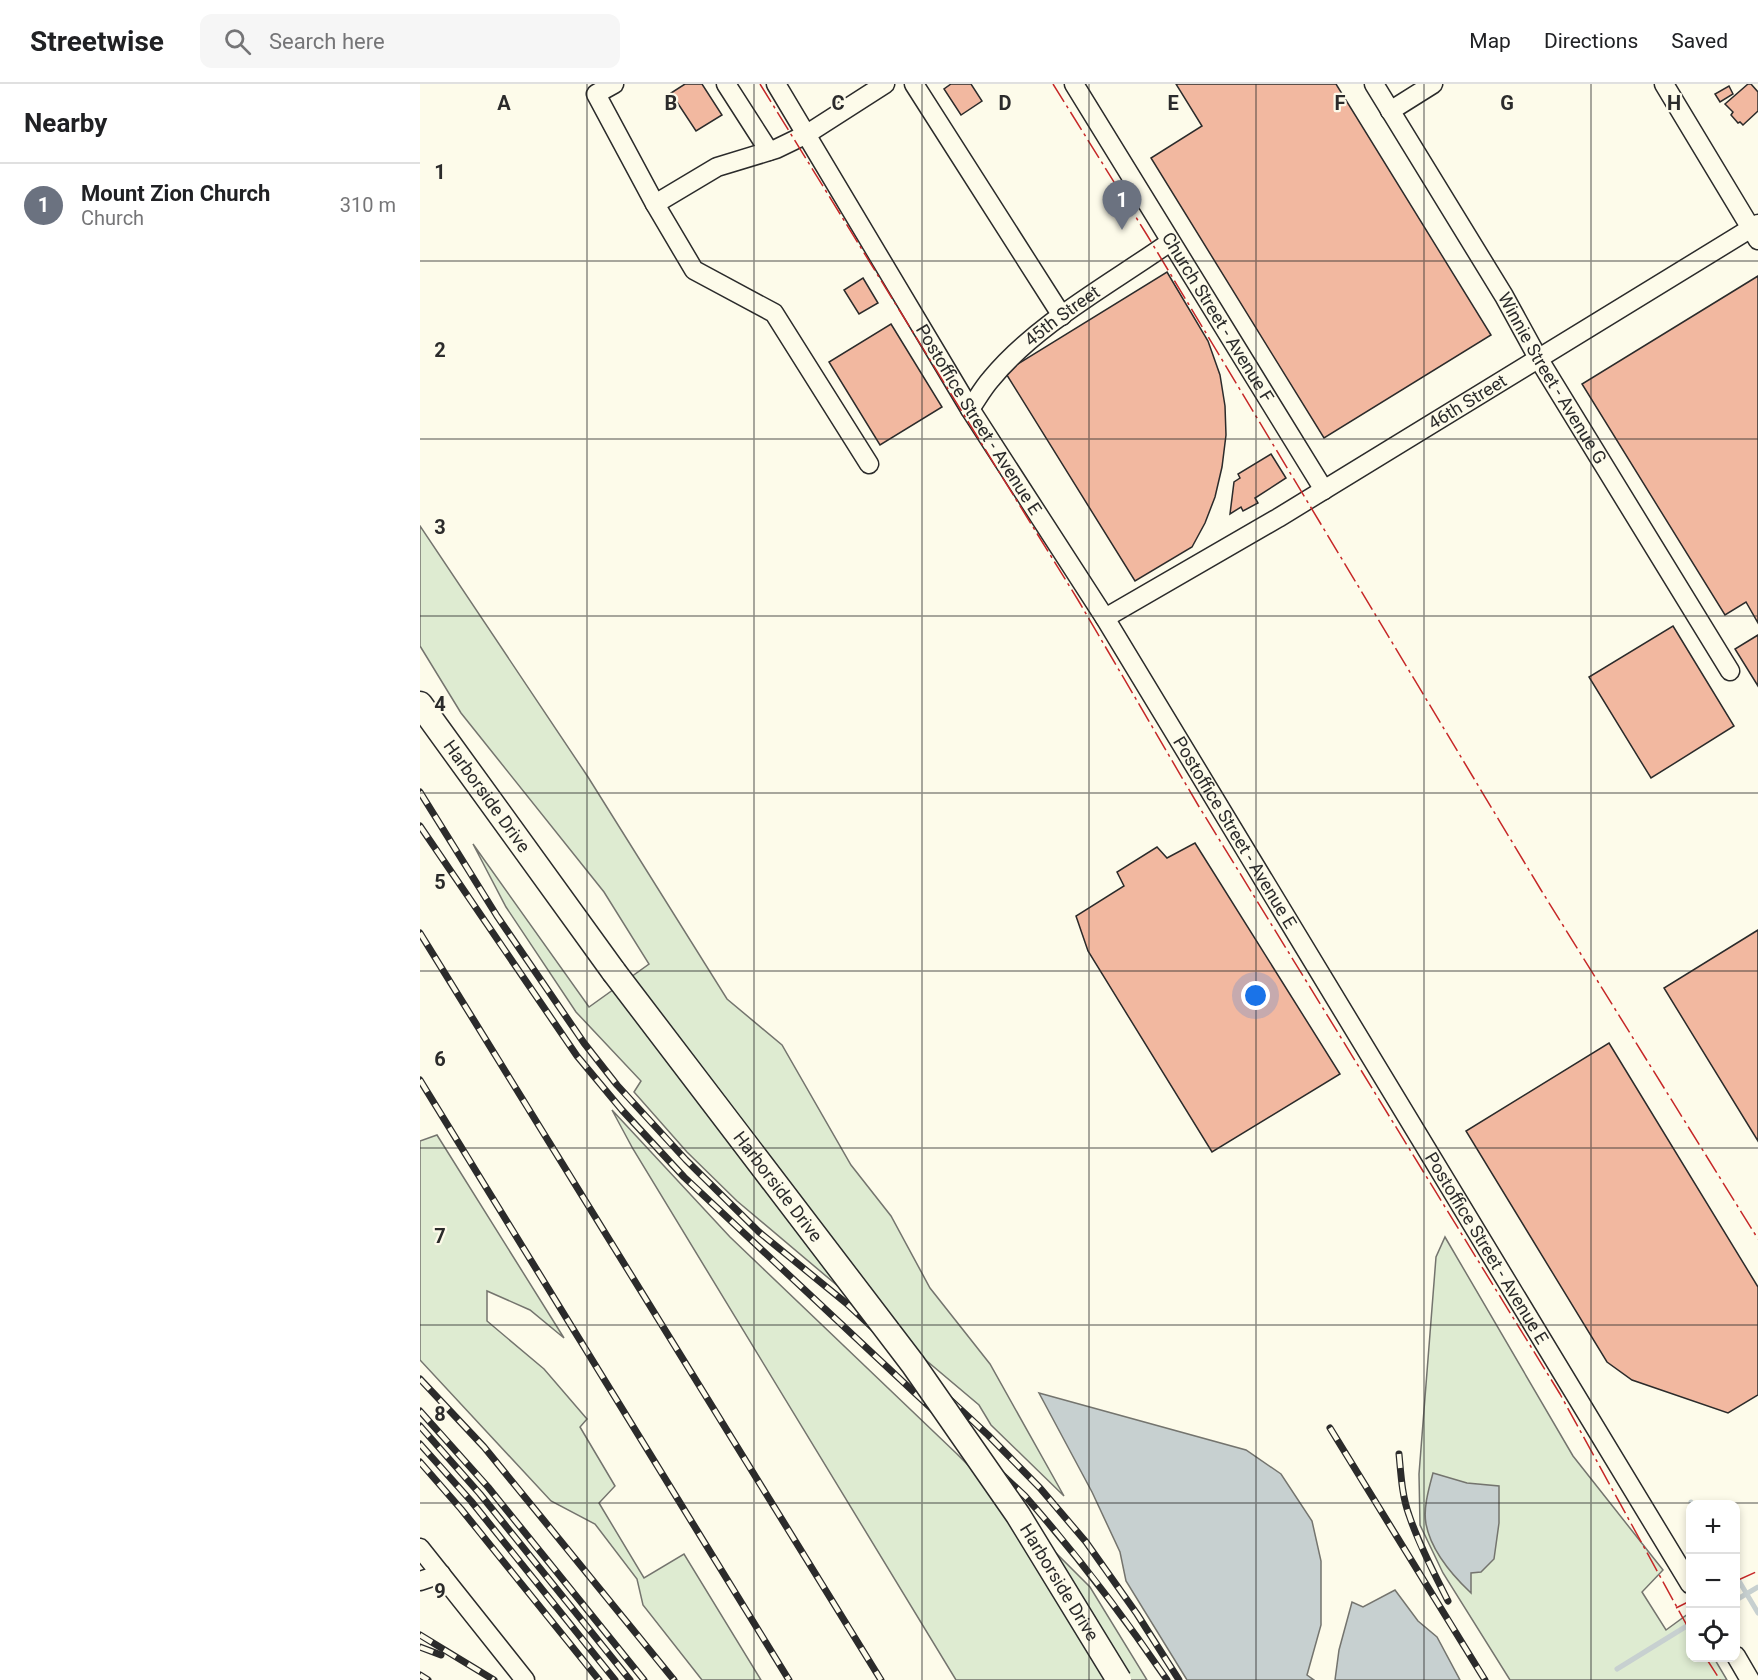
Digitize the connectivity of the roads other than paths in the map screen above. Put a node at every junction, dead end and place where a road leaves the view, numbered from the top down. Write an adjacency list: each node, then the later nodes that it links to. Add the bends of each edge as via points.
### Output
1 (615, 84): 10 (street)
2 (726, 84): 13 (street)
3 (776, 84): 12 (street, Postoffice Street - Avenue E)
4 (885, 84): 12 (street)
5 (914, 84): 17 (street)
6 (1074, 84): 16 (street, Church Street - Avenue F)
7 (1374, 84): 11 (street, Winnie Street - Avenue G)
8 (1433, 84): 11 (street)
9 (1664, 84): 15 (street)
10 (595, 89): 14 (street)
11 (1390, 111): 18 (street, Winnie Street - Avenue G)
12 (807, 134): 13 (street); 19 (street, Postoffice Street - Avenue E)
13 (769, 152): 14 (street, via 717,167)
14 (655, 204): 20 (street, via 694,270 774,313)
15 (1755, 231): 18 (street, 46th Street)
16 (1170, 242): 17 (street, 45th Street); 21 (street, Church Street - Avenue F)
17 (1062, 316): 19 (street, 45th Street, via 1018,350)
18 (1538, 358): 21 (street, 46th Street); 23 (street, Winnie Street - Avenue G)
19 (970, 409): 22 (street, Postoffice Street - Avenue E)
20 (868, 464)
21 (1324, 490): 22 (street, 46th Street)
22 (1105, 618): 27 (street, Postoffice Street - Avenue E)
23 (1730, 671)
24 (420, 704): 31 (main road, Harborside Drive, bridge, via 614,972 913,1364 1018,1515)
25 (420, 1548): 26 (street)
26 (441, 1574): 28 (street); 30 (street)
27 (1686, 1577)
28 (420, 1581)
29 (1740, 1662): 32 (street)
30 (525, 1680)
31 (1119, 1680)
32 (1750, 1680)

